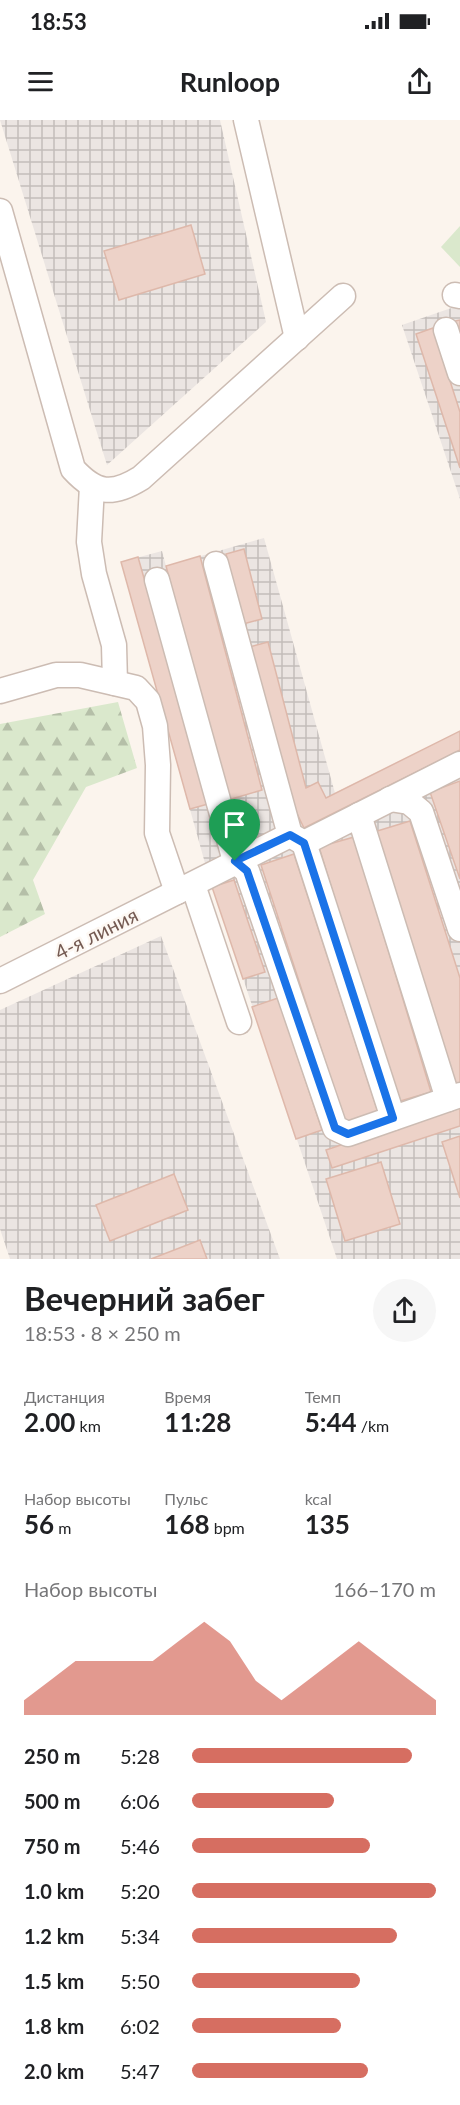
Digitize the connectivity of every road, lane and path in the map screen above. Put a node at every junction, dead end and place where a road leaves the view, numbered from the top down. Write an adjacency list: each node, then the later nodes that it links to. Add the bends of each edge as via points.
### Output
1 (246, 120): 5 (street)
2 (0, 211): 7 (street, via 73,469)
3 (343, 296): 5 (street)
4 (446, 330): 6 (street)
5 (297, 338): 7 (street, via 141,478 124,488 105,490)
6 (460, 373)
7 (92, 486): 10 (street, via 89,542 94,574)
8 (216, 564): 15 (street)
9 (157, 580): 16 (street)
10 (126, 686): 11 (street, via 80,675 56,675); 17 (street, via 148,701 155,726 158,765 157,833)
11 (0, 691)
12 (460, 764): 13 (street, 4-я линия)
13 (390, 799): 14 (street, 4-я линия); 18 (street, via 409,802 421,812)
14 (358, 815): 15 (street, 4-я линия); 21 (street)
15 (297, 839): 16 (street, 4-я линия); 22 (street)
16 (235, 861): 17 (street, 4-я линия); 22 (street, via 247,871 335,1128 348,1134)
17 (185, 888): 19 (street, 4-я линия); 20 (street)
18 (460, 929)
19 (0, 981)
20 (239, 1022)
21 (454, 1097): 22 (street)
22 (393, 1118)

